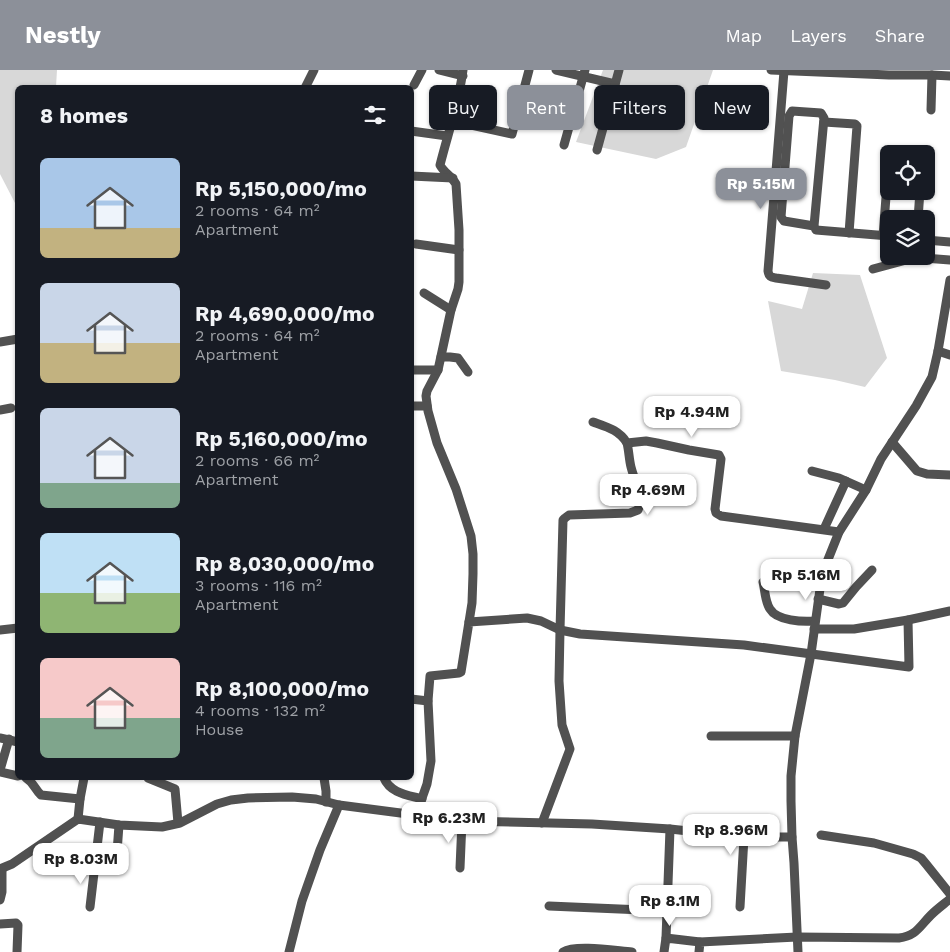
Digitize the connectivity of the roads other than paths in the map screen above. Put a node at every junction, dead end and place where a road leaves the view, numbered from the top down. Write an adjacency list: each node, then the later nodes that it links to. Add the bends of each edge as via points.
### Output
1 (314, 70): 15 (street)
2 (422, 70): 16 (street)
3 (439, 70): 10 (street)
4 (530, 70): 21 (street, via 512,134)
5 (556, 70): 11 (street)
6 (619, 70): 14 (street)
7 (771, 70): 8 (street)
8 (784, 70): 9 (street); 37 (street, via 768,271 771,278)
9 (837, 72): 12 (street)
10 (463, 73)
11 (584, 73): 14 (street); 23 (street)
12 (932, 74): 13 (street); 17 (street)
13 (950, 76)
14 (615, 84): 24 (street)
15 (307, 85)
16 (414, 85)
17 (931, 110)
18 (824, 122): 27 (street); 27 (street, via 821,113 792,111 789,116 781,217 784,221); 28 (street, via 857,126)
19 (414, 130): 22 (street)
20 (449, 130): 22 (street)
21 (494, 130)
22 (447, 136): 26 (street, via 440,165)
23 (564, 145)
24 (598, 150)
25 (414, 176): 26 (street)
26 (453, 178): 33 (street, via 457,192)
27 (814, 226): 28 (street, via 816,230)
28 (849, 233): 29 (street)
29 (880, 236)
30 (935, 241): 31 (street)
31 (950, 242)
32 (416, 244): 33 (street)
33 (459, 250): 39 (street, via 458,289)
34 (950, 260): 35 (street, via 910,259)
35 (873, 269)
36 (950, 281): 42 (street)
37 (826, 285)
38 (424, 292): 39 (street)
39 (451, 310): 44 (street)
40 (15, 340): 41 (street)
41 (0, 342)
42 (938, 351): 43 (street); 53 (street, via 932,377)
43 (950, 355)
44 (441, 357): 46 (street); 47 (street, via 458,358)
45 (414, 370): 46 (street)
46 (438, 370): 49 (street, via 427,391)
47 (468, 372)
48 (414, 406): 49 (street)
49 (427, 406): 66 (street, via 471,536 473,574)
50 (11, 408): 51 (street)
51 (0, 410)
52 (593, 422): 54 (street, via 620,433)
53 (892, 442): 56 (street, via 917,471); 58 (street)
54 (627, 443): 59 (street, via 657,442 719,455 715,510 721,516); 70 (street, via 640,504 638,510 569,516 563,520)
55 (812, 471): 57 (street)
56 (950, 475)
57 (846, 481): 58 (street); 59 (street)
58 (866, 490): 60 (street)
59 (824, 529): 60 (street)
60 (839, 532): 63 (street, via 825,568)
61 (872, 570): 63 (street, via 843,603)
62 (763, 582): 67 (street, via 768,606 776,616)
63 (818, 599): 67 (street)
64 (950, 611): 65 (street)
65 (908, 620): 67 (street, via 854,629); 71 (street, via 909,667)
66 (469, 622): 70 (street, via 527,618); 73 (street, via 461,672 430,676)
67 (815, 625): 71 (street)
68 (15, 628): 69 (street)
69 (0, 630)
70 (560, 630): 71 (street, via 744,645); 93 (street, via 562,720 570,749)
71 (810, 654): 75 (street)
72 (414, 699): 73 (street)
73 (428, 701): 85 (street, via 431,761)
74 (712, 736): 75 (street)
75 (795, 736): 98 (street, via 791,776)
76 (9, 740): 77 (street)
77 (0, 771): 78 (street)
78 (15, 775)
79 (29, 780): 84 (street, via 41,794)
80 (84, 780): 84 (street)
81 (153, 780): 92 (street, via 176,789)
82 (324, 780): 86 (street)
83 (385, 780): 85 (street, via 394,790)
84 (80, 799): 89 (street)
85 (422, 799): 88 (street)
86 (326, 802): 87 (street); 92 (street, via 292,797 231,800)
87 (339, 805): 88 (street); 115 (street, via 302,901)
88 (416, 815): 90 (street)
89 (78, 819): 91 (street); 101 (street)
90 (462, 821): 93 (street); 100 (street)
91 (100, 822): 94 (street); 106 (street)
92 (178, 823): 94 (street, via 162,827)
93 (542, 823): 95 (street)
94 (119, 825): 99 (street)
95 (670, 829): 97 (street); 108 (street)
96 (821, 835): 102 (street, via 874,843 913,854 926,864)
97 (744, 837): 98 (street); 107 (street)
98 (792, 838): 111 (street)
99 (116, 866)
100 (460, 868)
101 (1, 869): 104 (street)
102 (950, 894)
103 (950, 899): 111 (street, via 907,937)
104 (0, 900)
105 (549, 906): 108 (street)
106 (90, 907)
107 (740, 907)
108 (666, 911): 110 (street)
109 (0, 924): 114 (street, via 18,925)
110 (666, 938): 112 (street); 118 (street)
111 (797, 938): 112 (street); 120 (street)
112 (700, 942): 119 (street)
113 (604, 951): 116 (street, via 568,949); 117 (street)
114 (17, 952)
115 (289, 952)
116 (563, 952)
117 (632, 952)
118 (664, 952)
119 (699, 952)
120 (798, 952)

